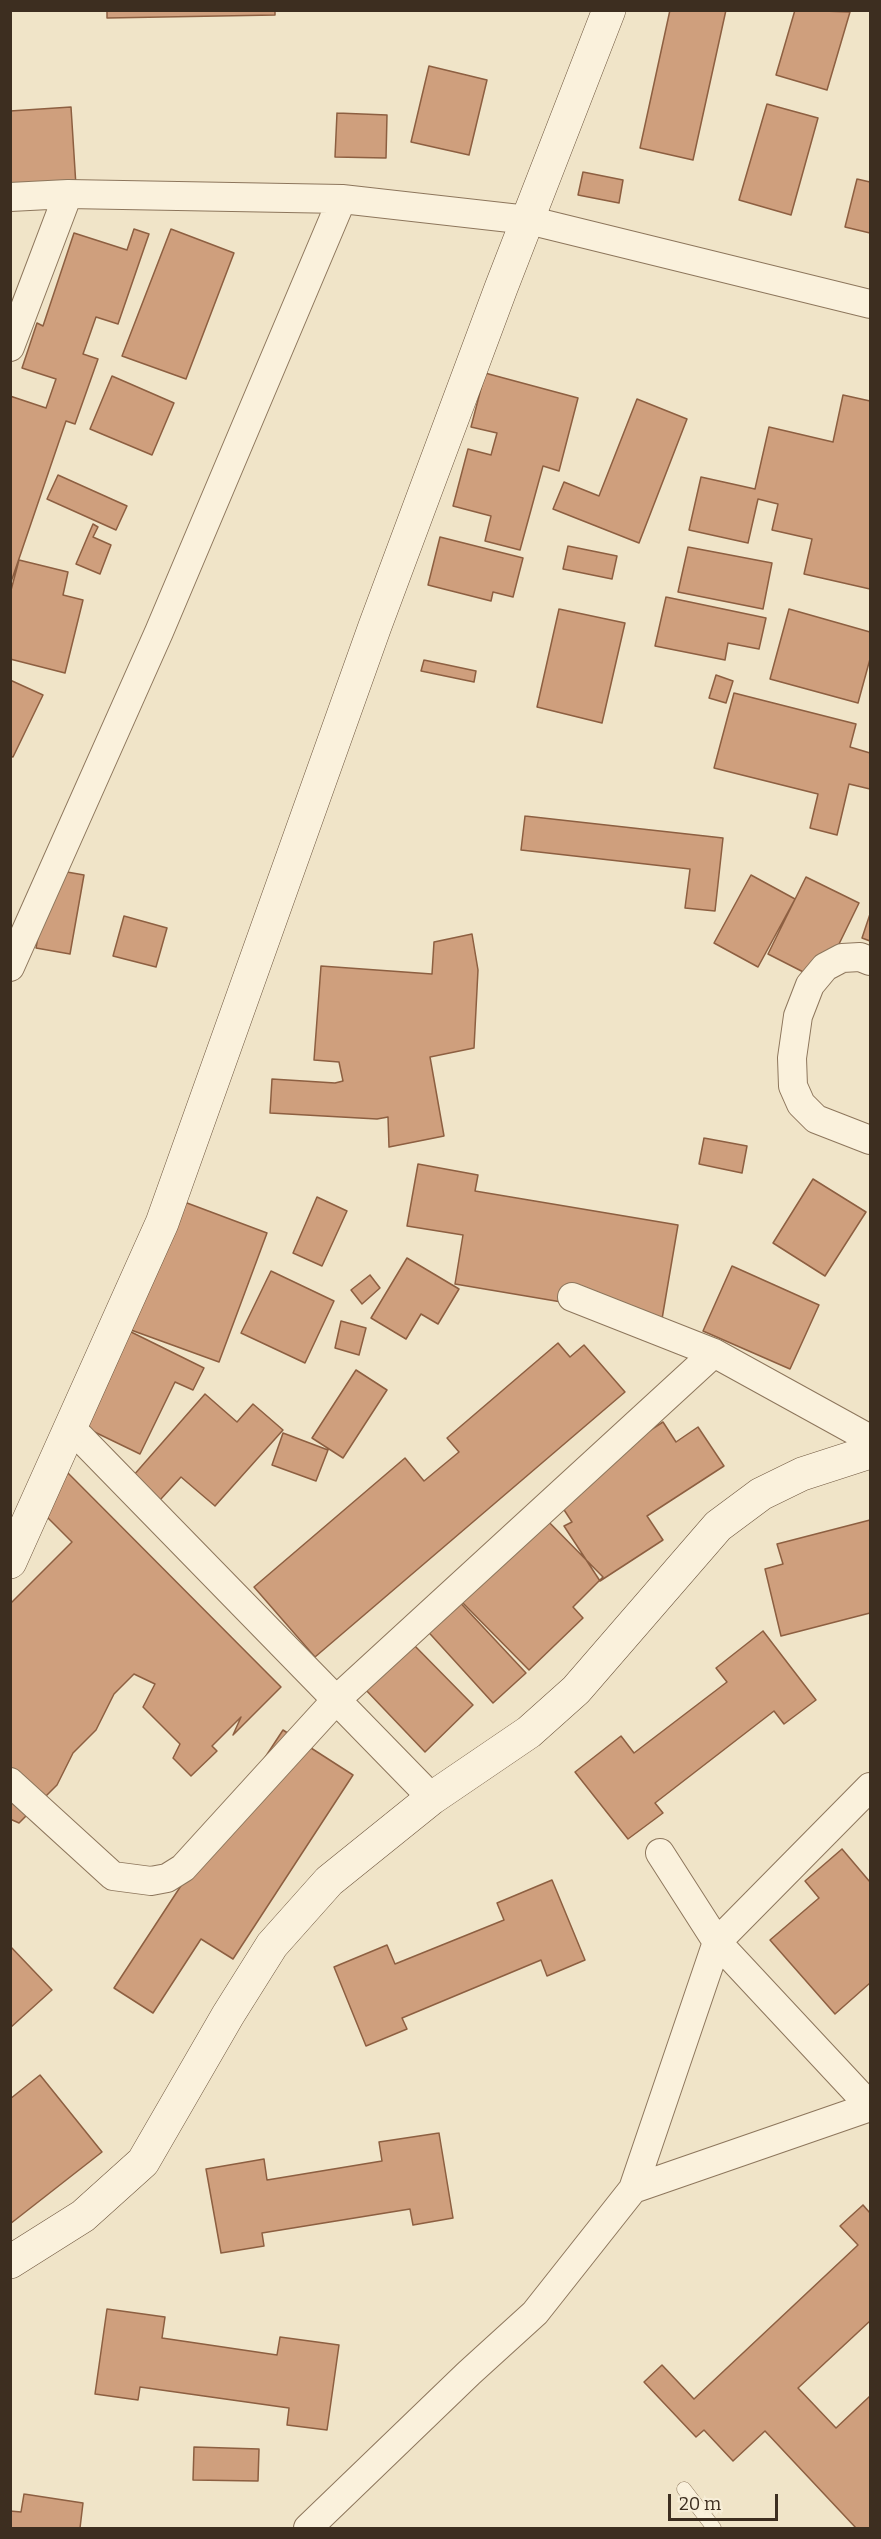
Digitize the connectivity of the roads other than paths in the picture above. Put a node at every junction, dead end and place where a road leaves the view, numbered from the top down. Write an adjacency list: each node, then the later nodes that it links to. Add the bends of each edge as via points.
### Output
1 (609, 10): 5 (main road)
2 (68, 194): 3 (street); 4 (street); 7 (street)
3 (10, 197)
4 (342, 198): 5 (street); 9 (street, via 159,632)
5 (528, 220): 6 (street); 13 (main road, via 375,626 162,1223)
6 (870, 304)
7 (10, 346)
8 (870, 961): 10 (street, via 842,958 825,967 810,986 798,1016 792,1058 793,1086 801,1104 816,1119)
9 (10, 967)
10 (870, 1140)
11 (572, 1297): 12 (street)
12 (714, 1353): 14 (street); 17 (street)
13 (72, 1428): 16 (main road); 17 (street)
14 (870, 1439)
15 (870, 1452): 20 (main road, via 791,1479 761,1494 718,1527 576,1690 529,1732)
16 (10, 1562)
17 (337, 1699): 18 (street, via 183,1868 166,1878 151,1881 113,1876); 20 (street)
18 (10, 1782)
19 (870, 1787): 22 (street)
20 (432, 1798): 25 (main road, via 329,1881 273,1945 143,2162 83,2216)
21 (660, 1853): 22 (street)
22 (717, 1942): 23 (street); 24 (street)
23 (870, 2107): 24 (street)
24 (633, 2189): 27 (street, via 535,2313)
25 (10, 2262)
26 (684, 2489): 28 (lane)
27 (308, 2529)
28 (714, 2529)

